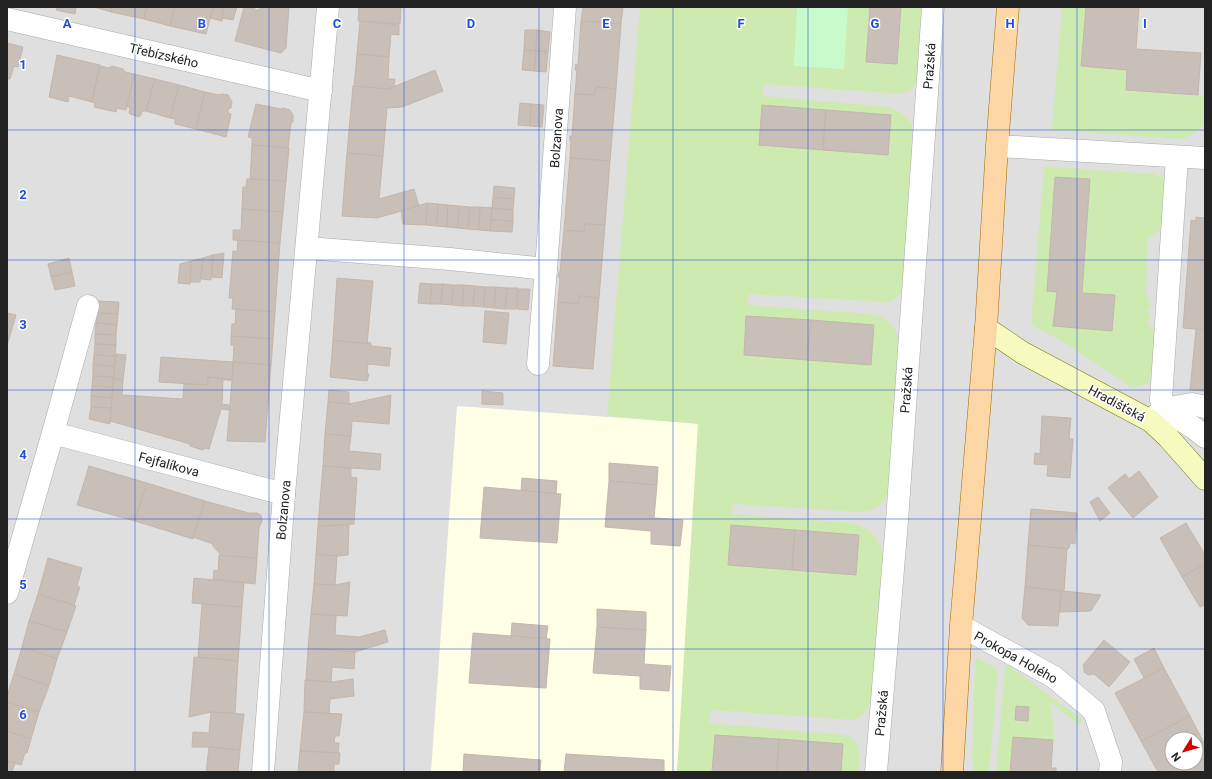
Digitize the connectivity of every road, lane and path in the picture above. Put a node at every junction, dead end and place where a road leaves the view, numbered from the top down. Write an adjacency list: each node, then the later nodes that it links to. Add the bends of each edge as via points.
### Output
1 (328, 7): 6 (street, Bolzanova)
2 (565, 7): 11 (street, Bolzanova)
3 (933, 7): 24 (street, Pražská, via 897,521)
4 (1008, 7): 7 (main road)
5 (7, 19): 6 (street, Třebízského)
6 (321, 91): 10 (street, Bolzanova)
7 (997, 146): 8 (street); 13 (main road)
8 (1177, 157): 9 (street); 16 (street)
9 (1205, 158)
10 (307, 248): 11 (street); 20 (street, Bolzanova)
11 (546, 269): 14 (street, Bolzanova)
12 (88, 306): 17 (street)
13 (986, 328): 16 (street, Hradišťská, via 1013,346); 22 (main road)
14 (538, 364)
15 (1205, 407): 16 (street, via 1192,404)
16 (1158, 410): 18 (street, Hradišťská); 19 (street, Hradišťská, via 1167,436)
17 (53, 433): 20 (street, Fejfalíkova); 21 (street)
18 (1205, 437)
19 (1205, 479)
20 (284, 494): 23 (street, Bolzanova)
21 (7, 594)
22 (960, 626): 25 (main road); 26 (street, Prokopa Holého, via 1054,677 1094,711 1111,762)
23 (263, 772)
24 (876, 772)
25 (952, 772)
26 (1110, 772)

